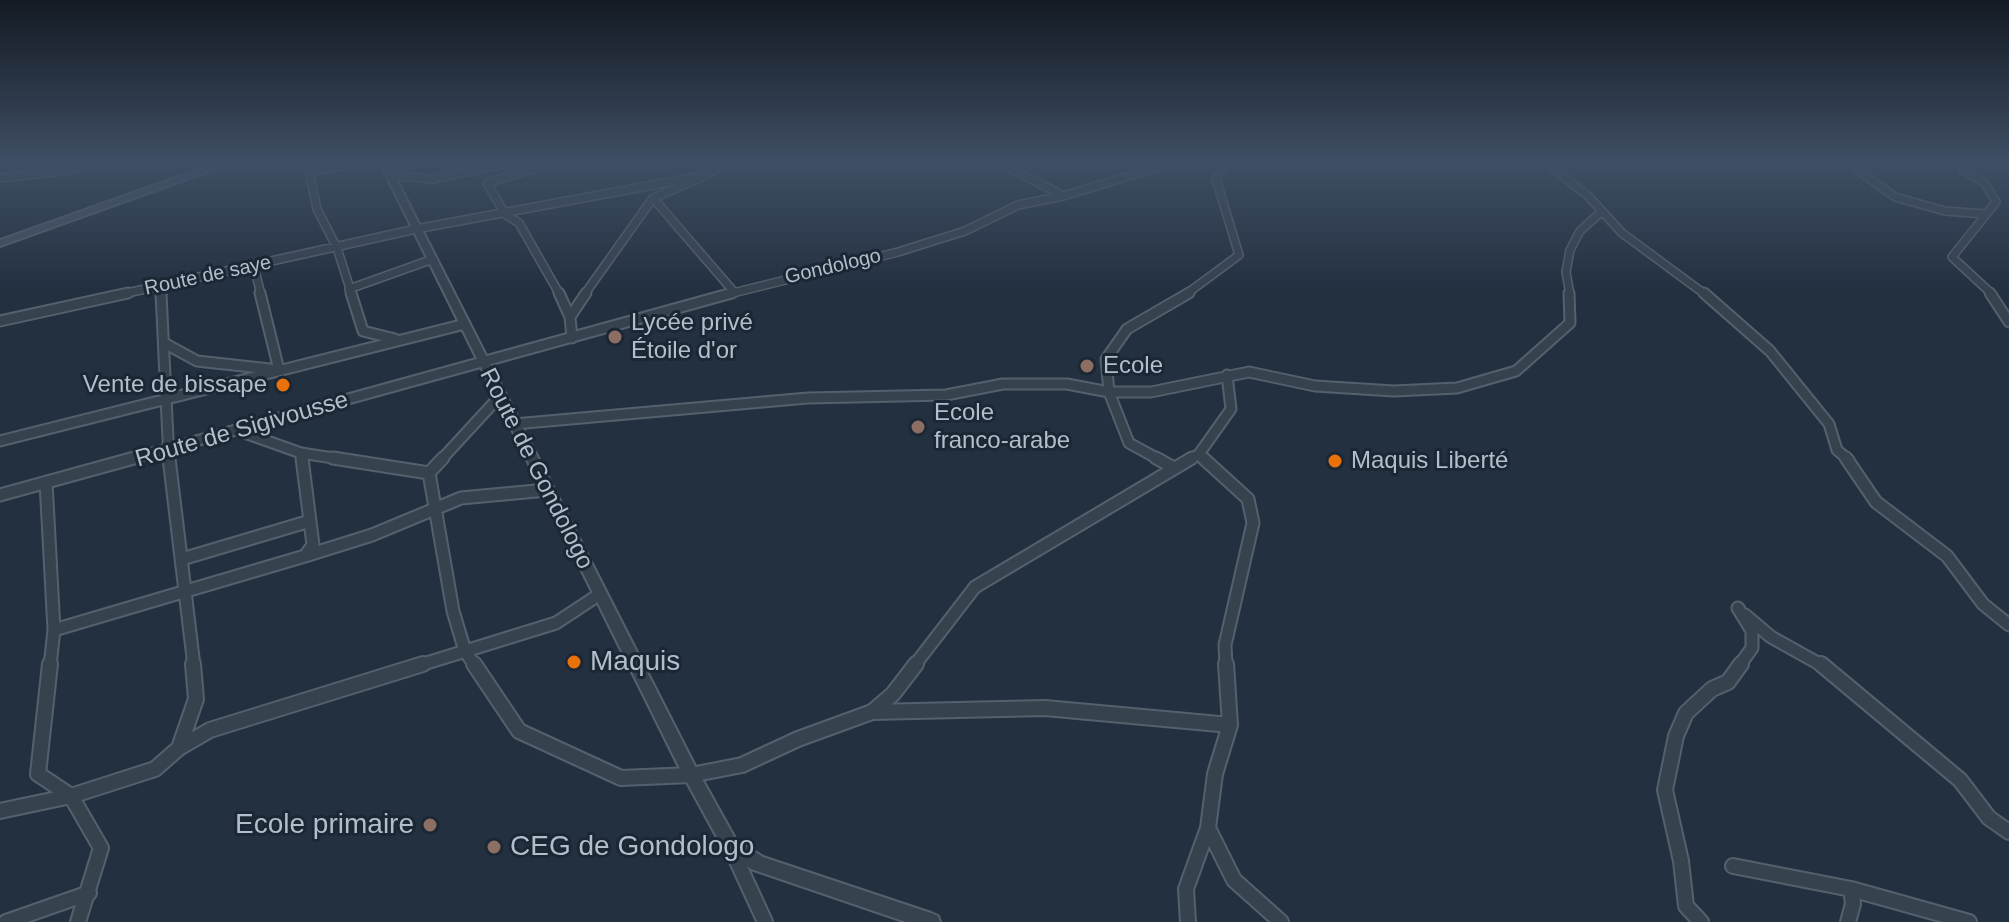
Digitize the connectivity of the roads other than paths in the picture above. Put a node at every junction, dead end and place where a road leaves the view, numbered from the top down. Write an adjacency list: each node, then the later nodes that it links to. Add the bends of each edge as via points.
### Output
1 (111, 204): 17 (main road)
2 (316, 204): 18 (street)
3 (404, 204): 16 (street, Route de Gondologo)
4 (499, 204): 14 (street)
5 (557, 204): 14 (street, Route de saye)
6 (648, 204): 24 (street)
7 (658, 204): 23 (street)
8 (1023, 204): 23 (street, Gondologo, via 965,231 898,252)
9 (1224, 204): 34 (street, via 1239,255 1207,282 1127,329 1106,359)
10 (1594, 204): 13 (street)
11 (1920, 204): 15 (street)
12 (1994, 204): 15 (street)
13 (1601, 212): 33 (street, via 1580,231 1570,250 1570,323 1516,371 1457,388 1394,391 1315,386 1249,372); 54 (street, via 1770,351 1829,424 1837,450 1876,502 1947,556 1983,604)
14 (505, 214): 16 (street, Route de saye); 24 (street, via 519,223)
15 (1985, 214): 26 (street, via 1952,257 1995,297)
16 (416, 229): 18 (street, Route de saye); 19 (street, Route de Gondologo)
17 (0, 243)
18 (337, 248): 20 (street, Route de saye); 22 (street)
19 (433, 259): 22 (street); 27 (street, Route de Gondologo)
20 (254, 266): 21 (street, Route de saye); 32 (street)
21 (161, 286): 25 (street, Route de saye); 30 (street)
22 (349, 289): 29 (street, via 363,331)
23 (734, 292): 28 (street, Gondologo)
24 (570, 317): 28 (street)
25 (0, 321)
26 (2009, 322)
27 (465, 324): 29 (street); 31 (street, Route de Gondologo)
28 (572, 338): 31 (street, Gondologo)
29 (397, 340): 32 (street)
30 (164, 343): 32 (street, via 197,361); 36 (street)
31 (483, 362): 35 (street, Route de Gondologo); 38 (street, Route de Sigivousse)
32 (279, 370): 36 (street)
33 (1227, 375): 34 (street, via 1151,392); 42 (street, via 1231,409)
34 (1109, 392): 37 (street, via 1067,384 1003,384 946,395 808,398); 43 (street, via 1129,443)
35 (500, 396): 37 (street, Route de Gondologo); 44 (street)
36 (166, 399): 39 (street); 40 (street)
37 (514, 424): 46 (street, Route de Gondologo)
38 (239, 431): 40 (street, Route de Sigivousse); 41 (street)
39 (0, 441)
40 (168, 451): 45 (street, Route de Sigivousse); 51 (street)
41 (301, 453): 44 (street); 49 (street)
42 (1199, 454): 43 (street); 58 (street, via 1248,499 1253,523 1225,645)
43 (1174, 468): 57 (street, via 975,587 893,694)
44 (429, 473): 48 (street)
45 (46, 482): 47 (street, Route de Sigivousse); 55 (street)
46 (547, 490): 48 (street, via 461,498); 53 (street, Route de Gondologo)
47 (0, 495)
48 (436, 509): 50 (street); 56 (street)
49 (310, 521): 50 (street, via 313,545); 51 (street)
50 (305, 556): 52 (street)
51 (182, 559): 52 (street)
52 (186, 592): 55 (street); 59 (street, via 196,699)
53 (600, 594): 56 (street, via 556,623); 60 (street, Route de Gondologo)
54 (2009, 625)
55 (54, 630): 61 (street, via 38,774)
56 (465, 651): 59 (street, via 210,730); 60 (street, via 519,731 621,778)
57 (872, 712): 58 (street, via 1045,708); 60 (street, via 742,765)
58 (1230, 725): 63 (street, via 1215,774)
59 (179, 748): 61 (street, via 155,769)
60 (691, 775): 65 (street, Route de Gondologo)
61 (71, 796): 62 (street); 68 (street, via 101,848)
62 (0, 811)
63 (1208, 828): 73 (street, via 1186,889); 74 (street, via 1234,880)
64 (2009, 832): 75 (street, via 1989,818 1960,780 1848,685 1814,659 1771,637 1738,608 1752,631 1752,648 1728,682 1686,713 1665,790 1686,906)
65 (730, 845): 71 (street); 72 (street, via 757,863)
66 (1733, 866): 67 (street)
67 (1851, 889): 76 (street); 77 (street)
68 (89, 893): 69 (street); 70 (street)
69 (6, 922)
70 (78, 922)
71 (765, 922)
72 (931, 922)
73 (1188, 922)
74 (1281, 922)
75 (1701, 922)
76 (1848, 922)
77 (1969, 922)

